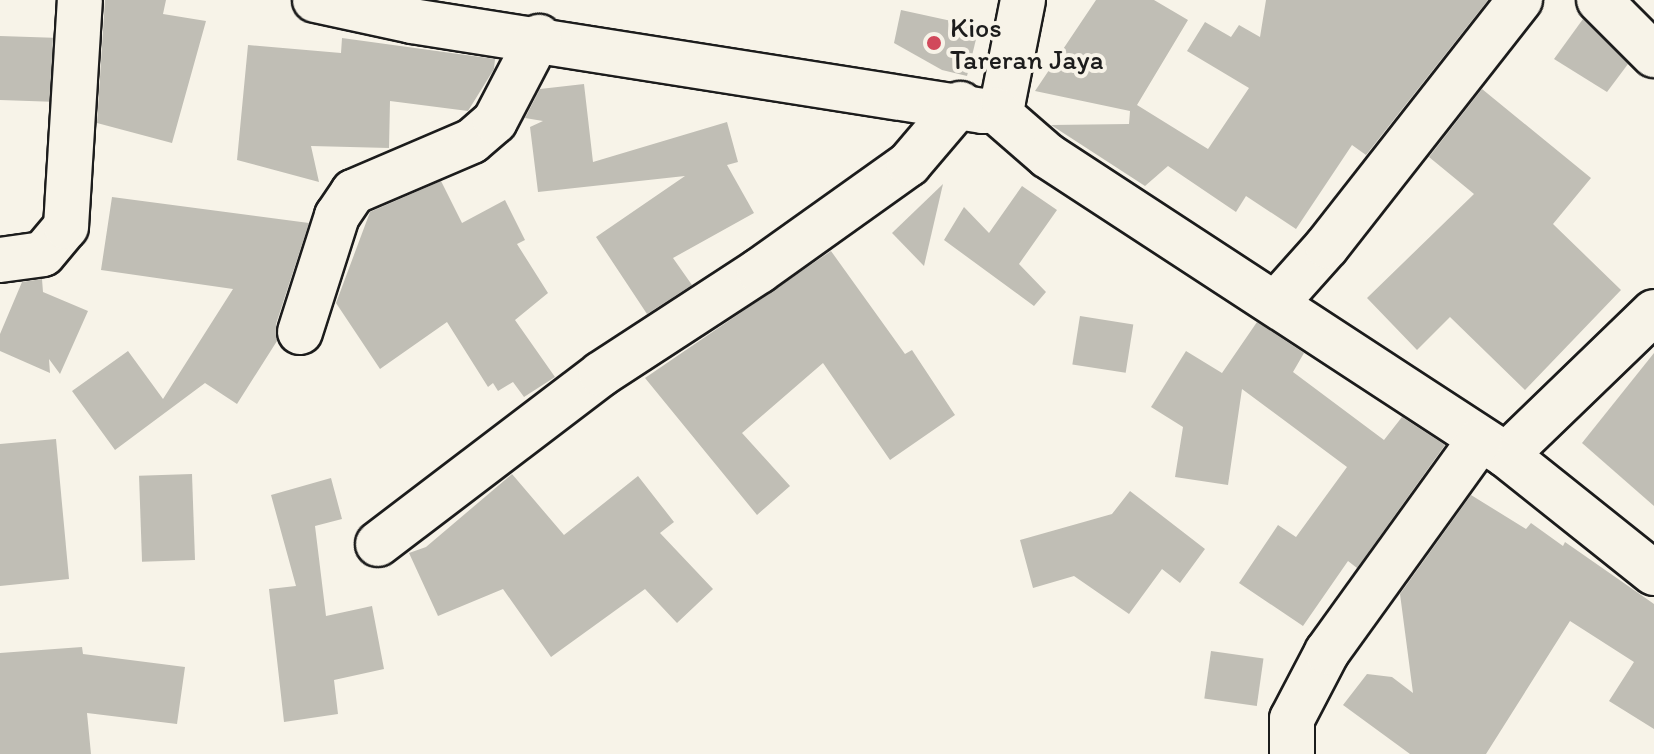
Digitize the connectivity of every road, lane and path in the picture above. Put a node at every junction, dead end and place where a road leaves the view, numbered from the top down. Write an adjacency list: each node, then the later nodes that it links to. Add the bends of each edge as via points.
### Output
1 (80, 0): 9 (street, via 66,227 43,254)
2 (315, 0): 6 (street, via 412,21)
3 (1023, 0): 8 (street, via 1008,86)
4 (1520, 0): 10 (street)
5 (1599, 0): 7 (street)
6 (539, 37): 8 (street); 12 (street, via 495,121 472,141 353,192 337,216)
7 (1654, 55)
8 (978, 107): 10 (street); 14 (street, via 897,173 759,271 601,374)
9 (0, 260)
10 (1277, 302): 13 (street)
11 (1654, 312): 13 (street)
12 (300, 332)
13 (1493, 448): 15 (street); 16 (street, via 1327,652 1292,719)
14 (378, 544)
15 (1654, 573)
16 (1292, 754)

